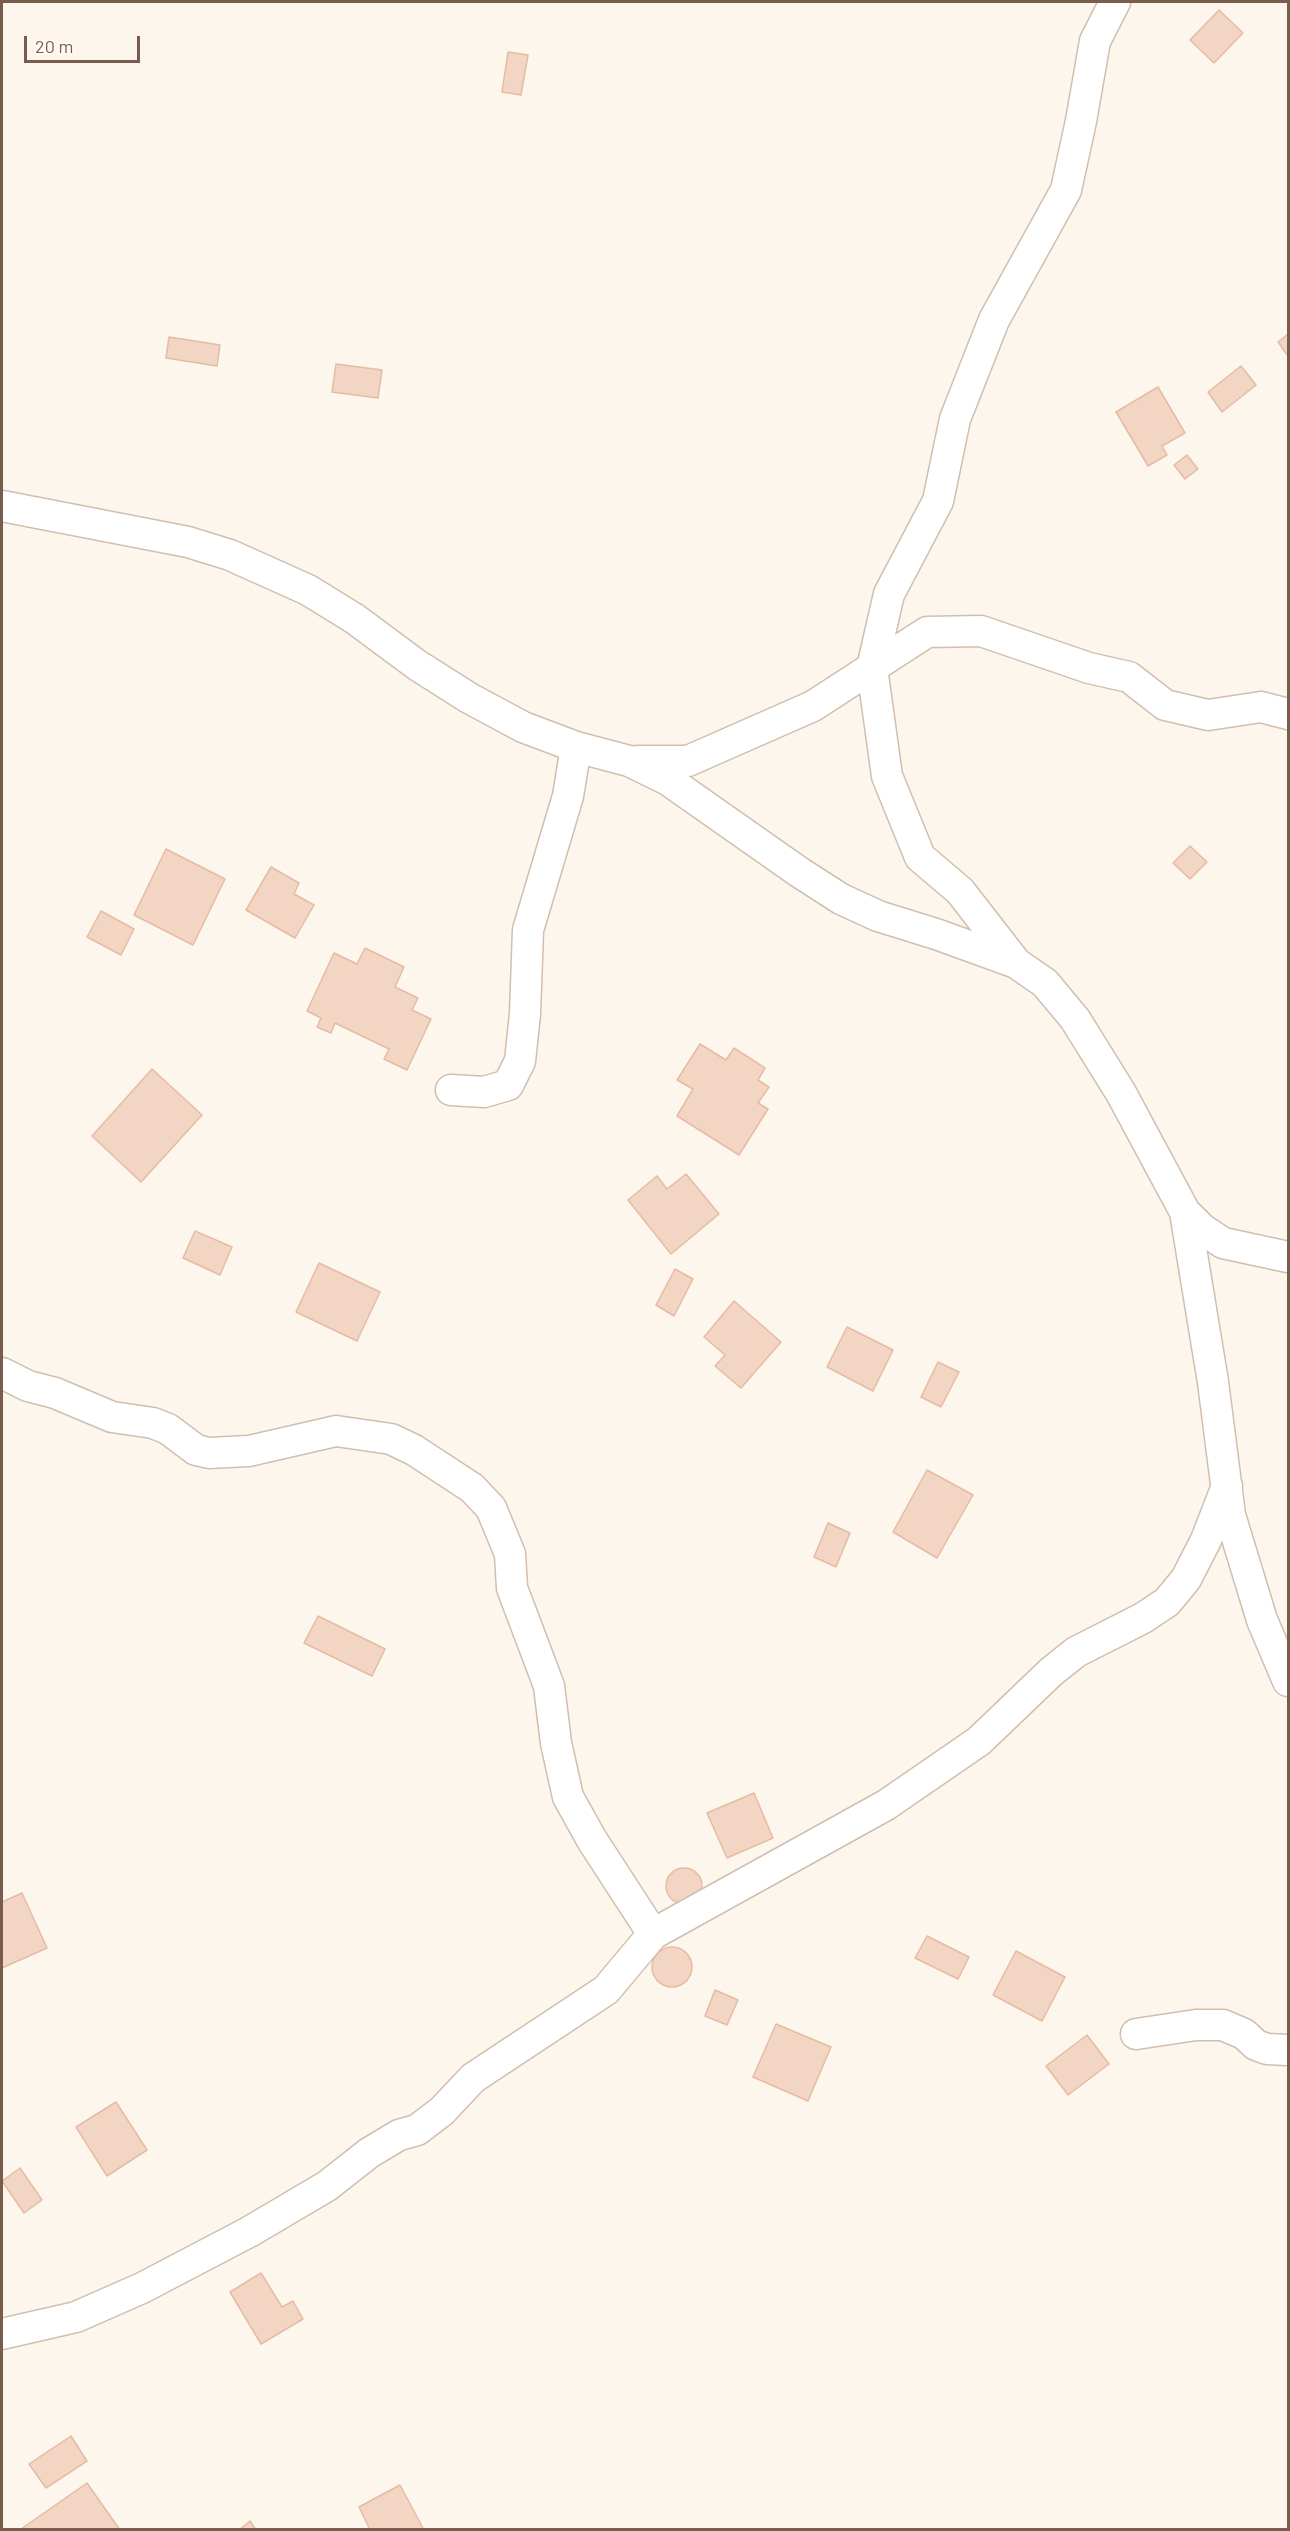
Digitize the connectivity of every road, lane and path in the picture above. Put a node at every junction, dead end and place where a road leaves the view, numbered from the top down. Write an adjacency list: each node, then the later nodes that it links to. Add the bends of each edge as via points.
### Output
1 (1116, 2): 3 (street, via 1095,41 1066,190 994,320 955,419 938,501 889,594)
2 (2, 506): 5 (street, via 188,542 230,555 308,590 469,698 523,727)
3 (872, 668): 4 (street, via 927,632 981,631 1089,668 1129,677 1165,705 1208,715 1261,707); 6 (street, via 813,706 688,761); 7 (street, via 887,776 920,857 960,891)
4 (1288, 714)
5 (576, 747): 6 (street); 8 (street, via 568,796 528,930 520,1060 507,1085 484,1092)
6 (629, 761): 7 (street, via 668,780 841,899)
7 (1016, 963): 9 (street, via 1045,983 1075,1019 1121,1093)
8 (451, 1090)
9 (1185, 1212): 10 (street, via 1223,1243); 12 (street)
10 (1288, 1257)
11 (2, 1373): 14 (street, via 112,1417 161,1426 196,1450 249,1451 336,1431 391,1439 472,1488 491,1508 510,1554 512,1588 549,1686 568,1797)
12 (1227, 1486): 13 (street, via 1230,1515 1262,1620); 14 (street, via 1186,1579 1167,1602 1076,1652 979,1741 886,1806)
13 (1288, 1682)
14 (653, 1934): 17 (street, via 606,1990 473,2078 442,2111 417,2130 369,2152 327,2186 142,2288 76,2317)
15 (1136, 2034): 16 (street, via 1223,2025 1244,2034 1256,2045)
16 (1288, 2050)
17 (2, 2334)

